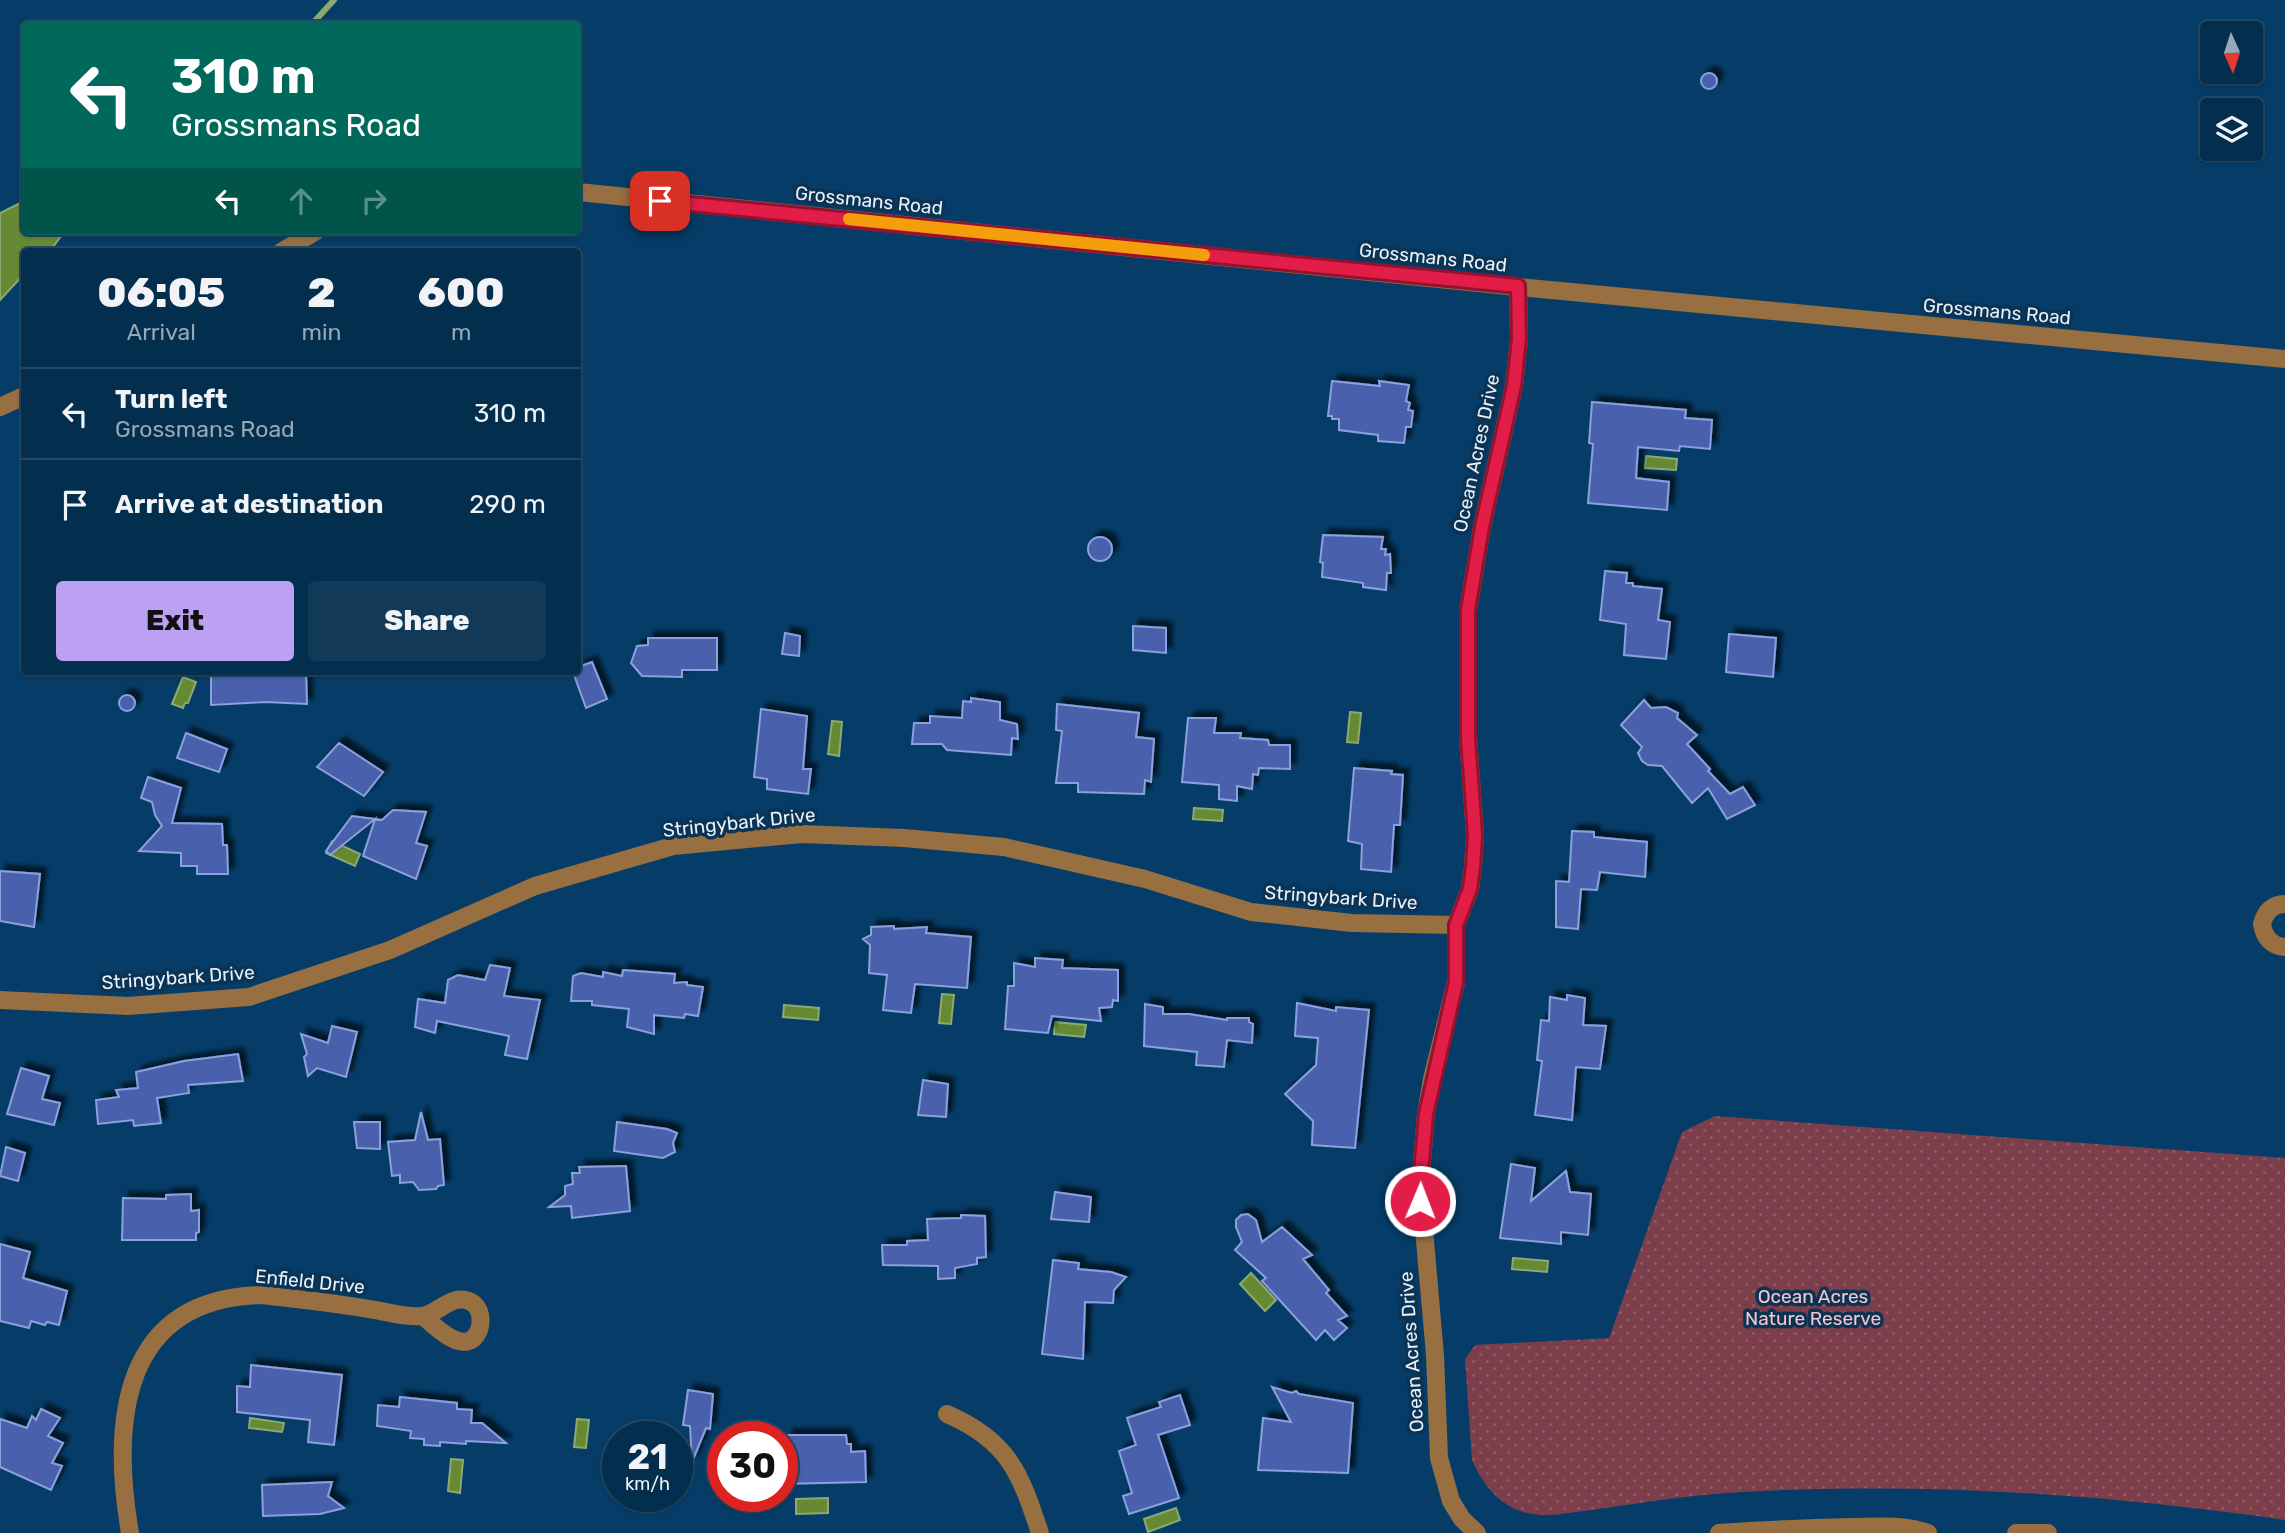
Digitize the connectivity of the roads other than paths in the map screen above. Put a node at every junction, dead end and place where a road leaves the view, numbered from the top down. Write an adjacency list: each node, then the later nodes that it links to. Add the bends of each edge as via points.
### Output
1 (581, 192): 4 (street, Grossmans Road)
2 (309, 235): 3 (street)
3 (288, 248)
4 (1518, 286): 5 (street, Grossmans Road); 9 (street, Ocean Acres Drive, via 1514,386 1468,610 1468,738 1475,835 1470,889)
5 (2285, 359)
6 (21, 397): 7 (street)
7 (0, 407)
8 (2285, 904): 10 (street, via 2273,906 2262,924 2267,939)
9 (1456, 925): 11 (street, Stringybark Drive, via 1298,919 1251,912 1144,879 1004,847 801,834 673,846 535,886 390,950 249,997 128,1006); 14 (street, Ocean Acres Drive, via 1456,982 1432,1079 1420,1184 1439,1458 1451,1501)
10 (2285, 947)
11 (0, 1000)
12 (423, 1316): 15 (street, Enfield Drive, via 241,1295 194,1308 173,1321 146,1351 133,1378 124,1456)
13 (947, 1414): 16 (street, via 986,1434 1010,1462)
14 (1473, 1532)
15 (130, 1533)
16 (1040, 1533)
17 (1719, 1533): 18 (street, via 1895,1527)
18 (1928, 1533)
19 (2016, 1533): 20 (street)
20 (2048, 1533)

